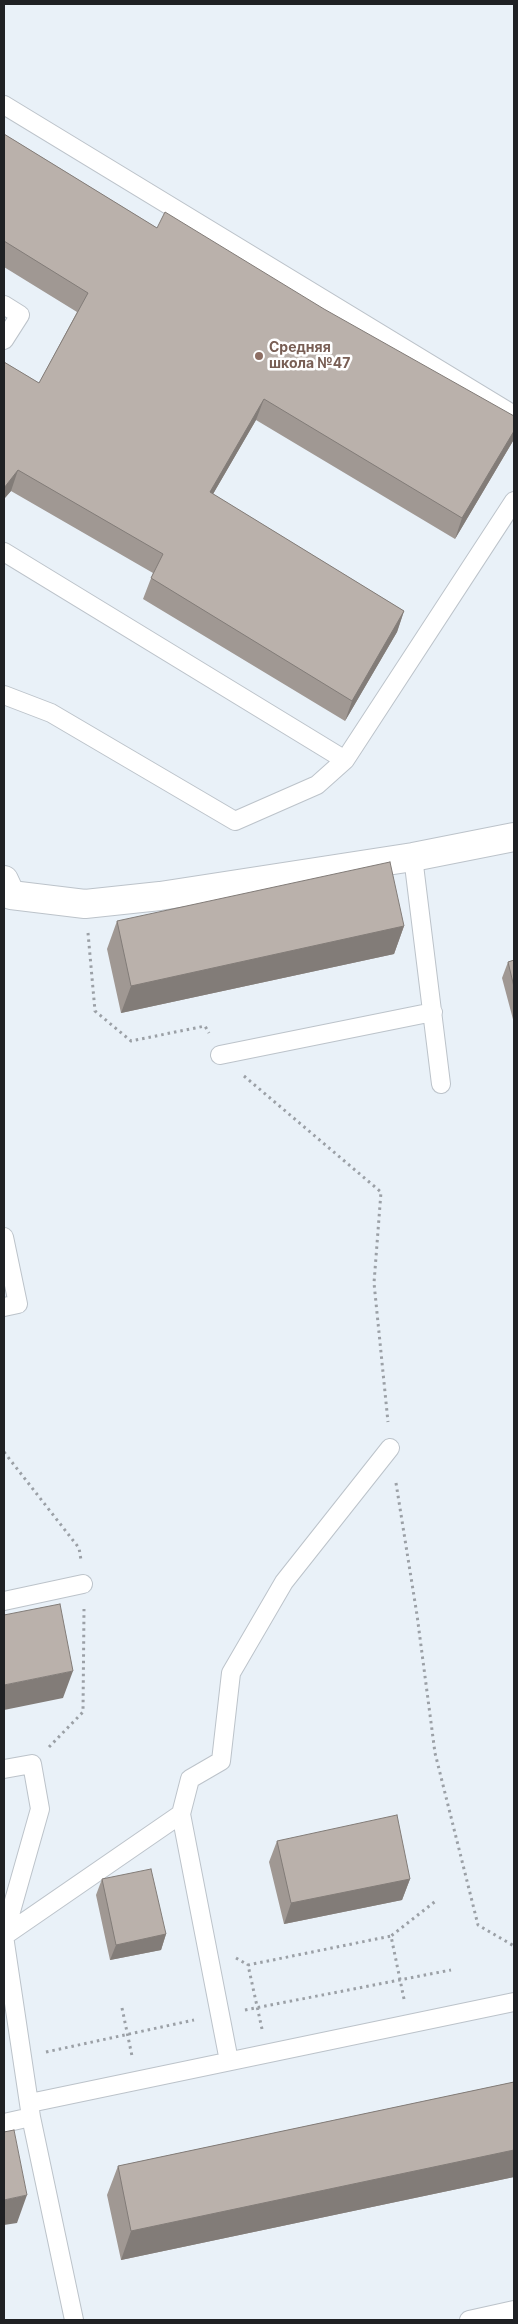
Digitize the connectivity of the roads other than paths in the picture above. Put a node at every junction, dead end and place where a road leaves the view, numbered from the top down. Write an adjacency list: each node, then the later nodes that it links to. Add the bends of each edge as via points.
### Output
1 (4, 105): 4 (lane)
2 (4, 305): 3 (lane, via 20,314)
3 (4, 340)
4 (514, 415)
5 (514, 501): 8 (lane)
6 (4, 552): 8 (lane)
7 (4, 695): 8 (lane, via 51,713 235,821 317,785)
8 (345, 760)
9 (514, 837): 10 (street)
10 (414, 857): 11 (street, via 160,896 85,904); 12 (lane)
11 (6, 893)
12 (433, 1012): 13 (lane); 14 (lane)
13 (220, 1056)
14 (441, 1084)
15 (4, 1237): 16 (lane, via 18,1304)
16 (4, 1307)
17 (390, 1448): 21 (lane, via 284,1582 231,1673 221,1761 190,1779)
18 (83, 1584): 19 (lane)
19 (4, 1601)
20 (4, 1769): 22 (lane, via 32,1764 40,1809)
21 (181, 1814): 22 (lane); 24 (lane)
22 (4, 1936): 25 (lane)
23 (514, 2002): 24 (lane)
24 (229, 2061): 25 (lane, via 137,2081)
25 (30, 2110): 26 (lane); 28 (lane)
26 (4, 2123)
27 (514, 2310): 29 (lane)
28 (74, 2320)
29 (469, 2320)

